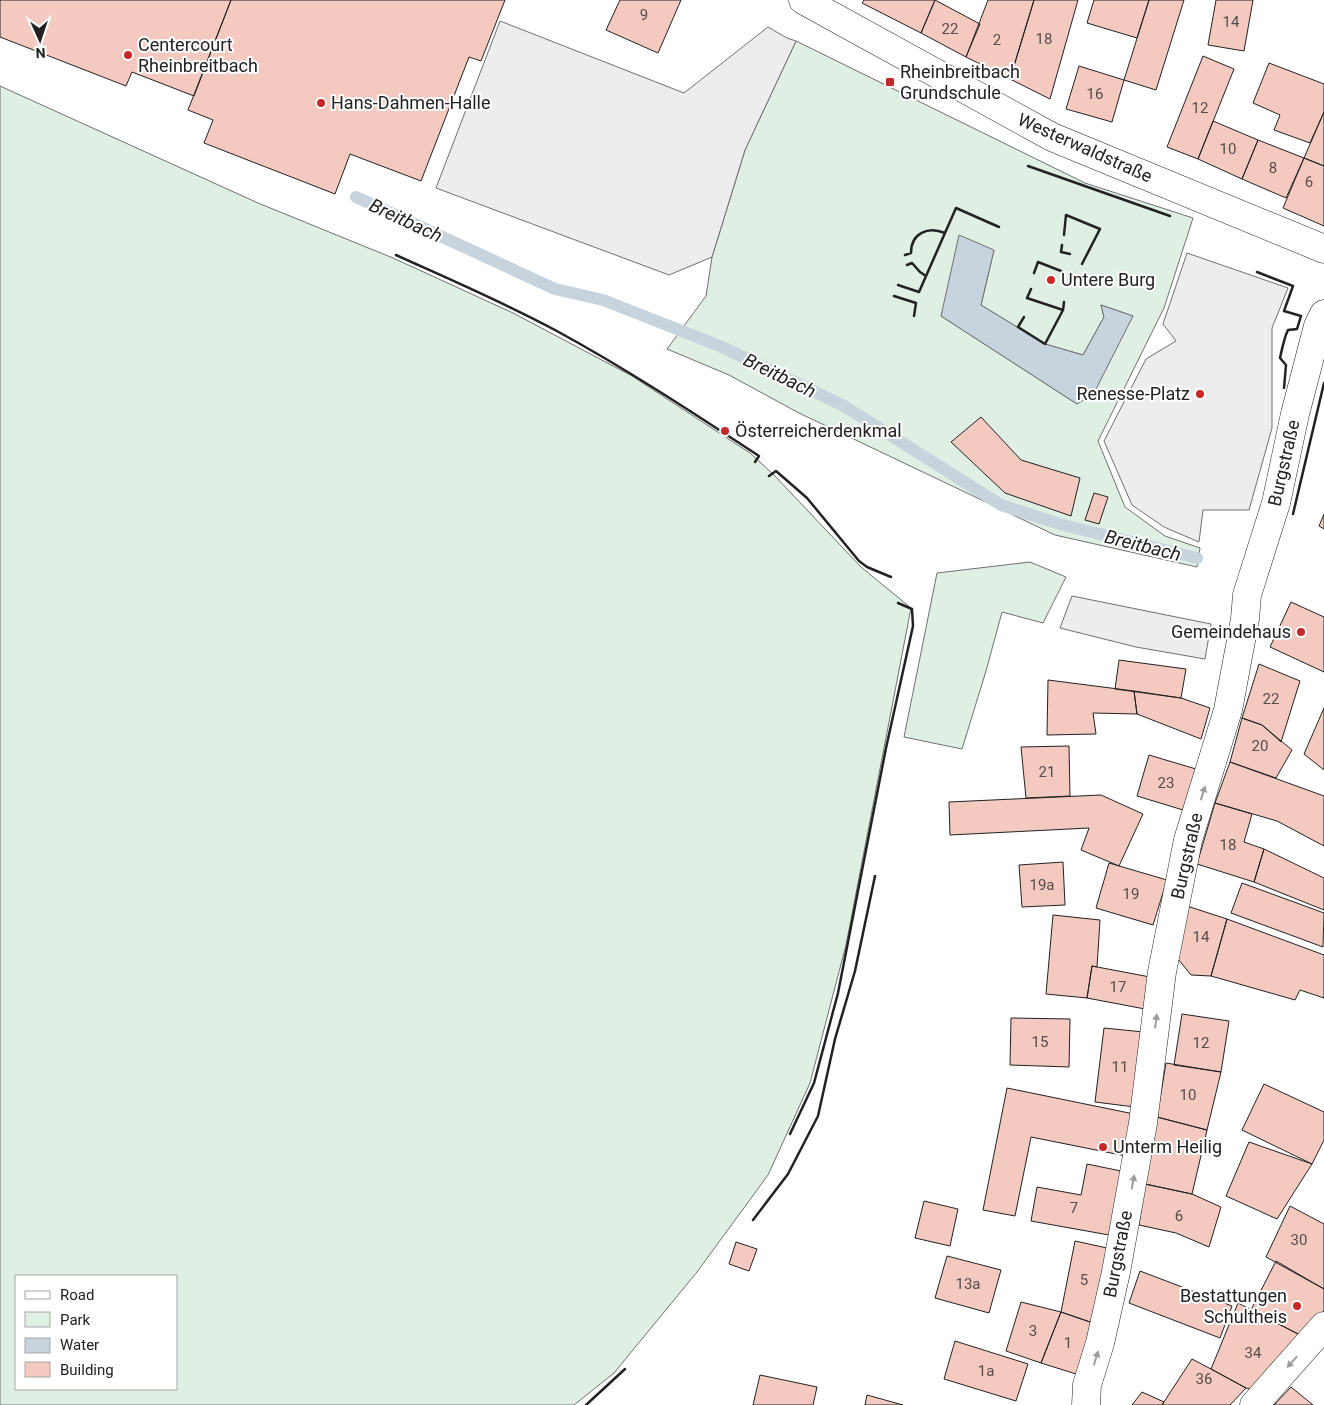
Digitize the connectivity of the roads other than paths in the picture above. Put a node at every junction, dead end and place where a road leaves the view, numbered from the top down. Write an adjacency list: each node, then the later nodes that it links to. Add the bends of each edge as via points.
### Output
1 (802, 0): 2 (street, Westerwaldstraße, via 1052,137)
2 (1324, 249)
3 (1324, 314): 5 (street, Burgstraße, one-way to 3, via 1087,1385 1116,1272 1143,1123 1162,972 1188,840 1228,710 1247,595 1276,503 1295,414)
4 (1324, 1326): 6 (street, one-way to 6)
5 (1086, 1405)
6 (1254, 1405)

